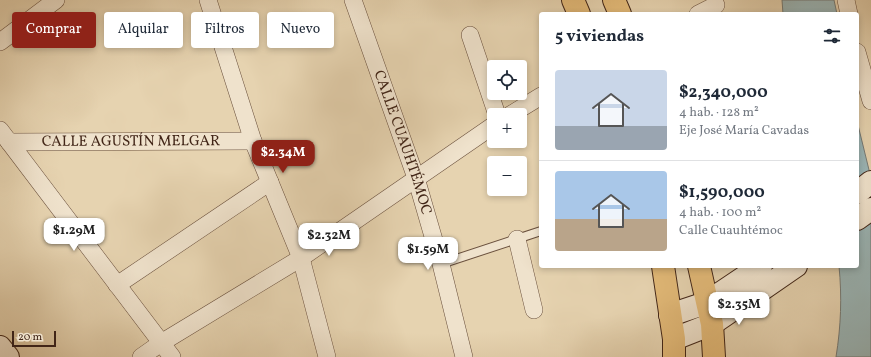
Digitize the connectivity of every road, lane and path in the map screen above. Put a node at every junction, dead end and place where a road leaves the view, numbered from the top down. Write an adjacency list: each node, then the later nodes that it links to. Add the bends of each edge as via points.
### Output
1 (56, 0): 13 (street)
2 (208, 0): 21 (street)
3 (353, 0): 22 (street, CALLE CUAUHTÉMOC)
4 (573, 0): 8 (main road)
5 (614, 0): 9 (main road)
6 (846, 0): 11 (street)
7 (716, 5): 10 (street)
8 (578, 12)
9 (619, 12)
10 (702, 12)
11 (849, 12)
12 (470, 35): 17 (street)
13 (0, 42)
14 (859, 59): 16 (street)
15 (539, 97): 18 (street)
16 (871, 101)
17 (495, 108)
18 (521, 108)
19 (487, 130): 22 (street)
20 (4, 136): 21 (street, CALLE AGUSTÍN MELGAR); 36 (street)
21 (253, 141): 23 (street)
22 (416, 178): 30 (street); 31 (street, CALLE CUAUHTÉMOC)
23 (270, 182): 30 (street); 36 (street)
24 (871, 182): 25 (street)
25 (859, 191)
26 (871, 209): 27 (street)
27 (859, 218)
28 (539, 232): 29 (lane)
29 (517, 239): 31 (lane); 38 (street)
30 (301, 258): 41 (street); 47 (street)
31 (441, 264): 48 (street, CALLE CUAUHTÉMOC)
32 (663, 268): 39 (main road)
33 (699, 268): 37 (main road)
34 (758, 268): 37 (street)
35 (790, 270): 40 (street)
36 (117, 285): 41 (street)
37 (706, 303): 39 (street); 40 (main road)
38 (534, 310)
39 (670, 316): 43 (main road)
40 (712, 324): 43 (street); 49 (main road)
41 (161, 343): 45 (street); 46 (street)
42 (0, 347): 44 (street)
43 (674, 348)
44 (8, 357)
45 (141, 357)
46 (172, 357)
47 (327, 357)
48 (464, 357)
49 (714, 357)

